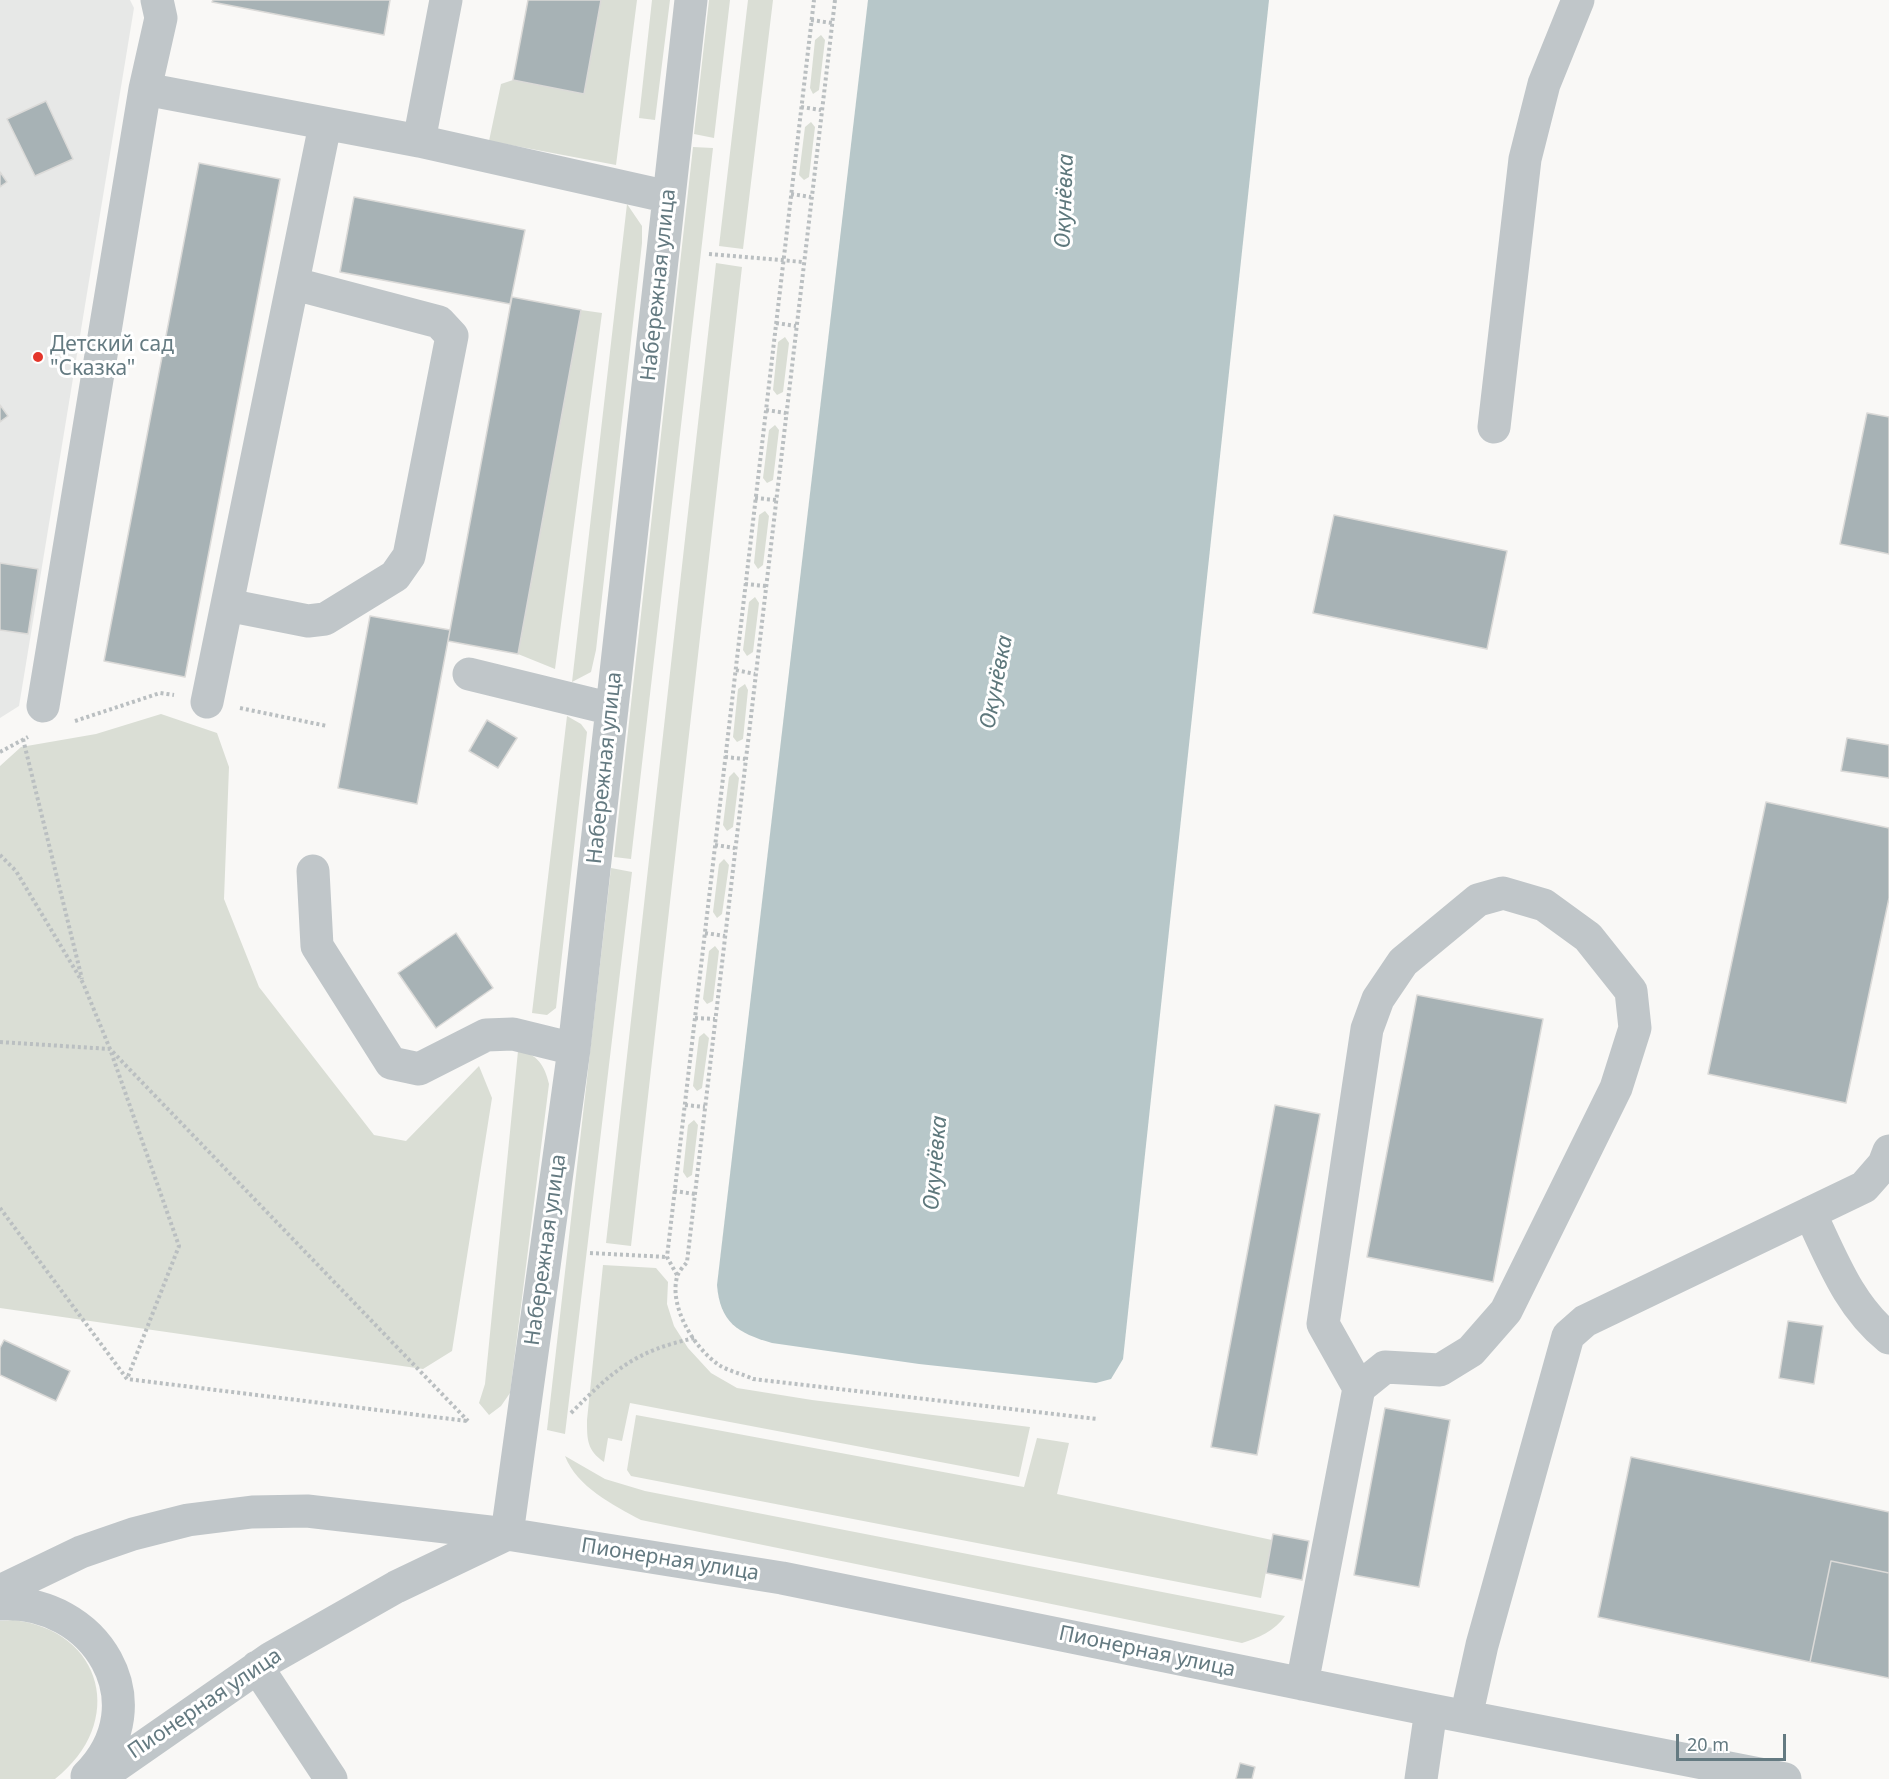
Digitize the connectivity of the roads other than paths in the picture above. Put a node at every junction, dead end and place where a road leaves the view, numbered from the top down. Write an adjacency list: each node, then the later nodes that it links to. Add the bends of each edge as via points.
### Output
1 (157, 0): 5 (street, via 161,18)
2 (446, 0): 7 (street)
3 (691, 0): 8 (street, Набережная улица)
4 (1578, 0): 10 (street, via 1544,84 1525,159)
5 (146, 89): 6 (street); 14 (street)
6 (326, 125): 7 (street); 9 (street)
7 (419, 141): 8 (street)
8 (669, 197): 15 (street, Набережная улица)
9 (295, 284): 11 (street); 11 (street, via 439,321 452,336 409,556 395,576 325,619 308,621)
10 (1494, 427)
11 (227, 605): 13 (street)
12 (469, 674): 15 (street)
13 (207, 702)
14 (43, 706)
15 (612, 709): 17 (street, Набережная улица)
16 (313, 871): 17 (street, via 317,946 391,1063 419,1069 486,1035 513,1034)
17 (574, 1049): 22 (street, Набережная улица)
18 (1889, 1151): 19 (street, via 1884,1164 1864,1187)
19 (1810, 1213): 20 (street, via 1848,1292 1872,1324); 28 (street, via 1585,1321 1568,1336 1482,1645)
20 (1889, 1338)
21 (1359, 1388): 21 (street, via 1385,1367 1440,1370 1472,1351 1506,1311 1616,1088 1635,1028 1630,991 1588,937 1544,905 1503,893 1478,900 1403,962 1378,999 1367,1029 1323,1324); 26 (street)
22 (507, 1534): 23 (street, Пионерная улица, via 307,1511 252,1512 188,1520 133,1534 81,1552); 25 (street, Пионерная улица, via 396,1587); 26 (street, Пионерная улица, via 782,1578)
23 (0, 1591)
24 (0, 1604): 29 (street, via 44,1607 69,1619 89,1636 109,1667 118,1691 118,1719 110,1745)
25 (257, 1667): 30 (street, Пионерная улица); 31 (street)
26 (1302, 1684): 27 (street, Пионерная улица)
27 (1431, 1710): 28 (street, Пионерная улица); 32 (street)
28 (1466, 1717): 33 (street, Пионерная улица)
29 (84, 1779)
30 (97, 1779)
31 (331, 1779)
32 (1421, 1779)
33 (1785, 1779)

